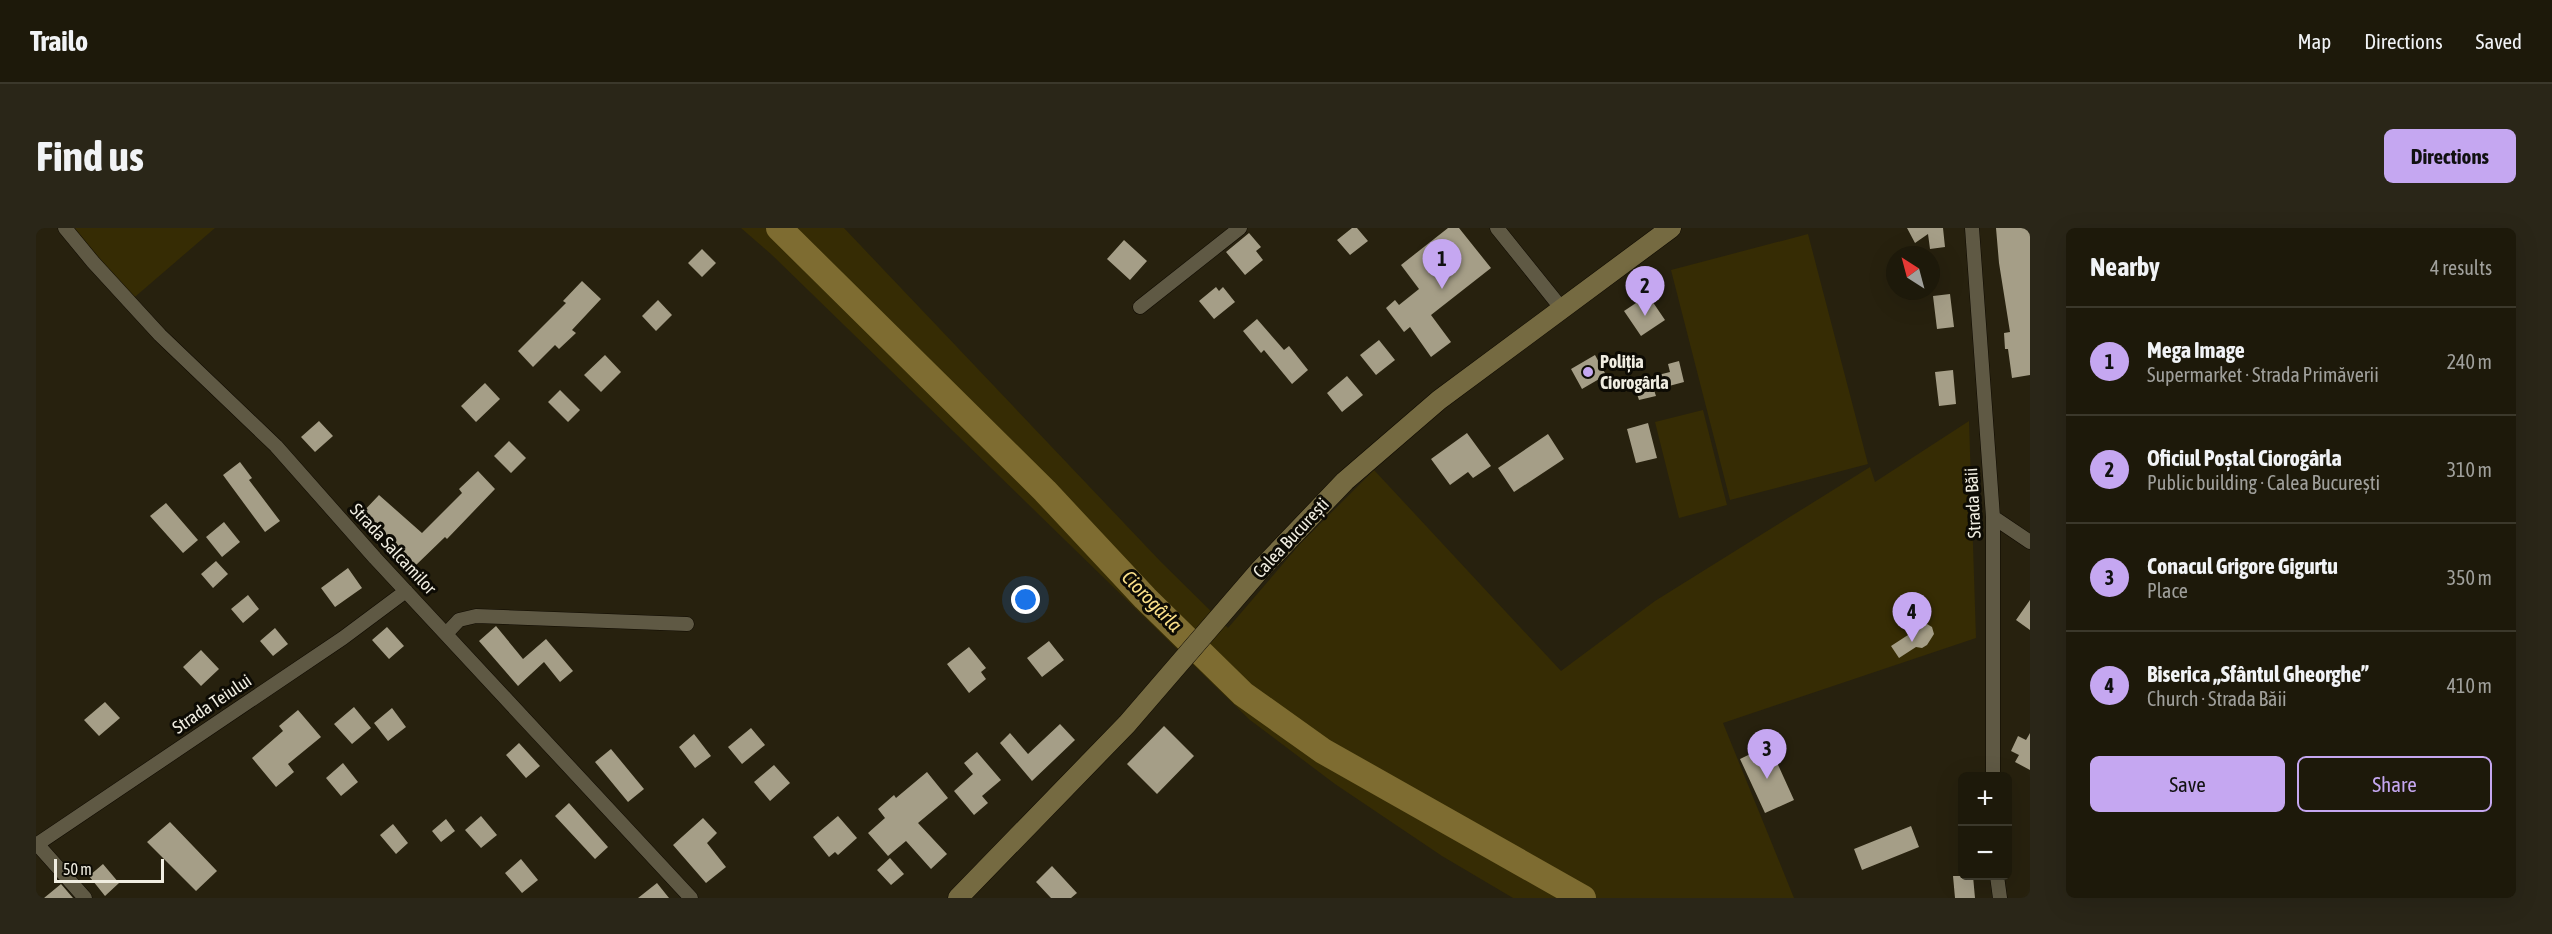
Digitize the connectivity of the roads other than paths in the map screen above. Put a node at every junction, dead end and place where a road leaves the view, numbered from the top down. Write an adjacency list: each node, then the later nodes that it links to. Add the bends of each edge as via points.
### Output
1 (65, 228): 10 (street, Strada Salcamilor, via 160,335 276,446)
2 (1240, 228): 6 (street)
3 (1497, 228): 7 (street)
4 (1671, 228): 7 (main road, Calea București)
5 (1972, 228): 8 (street, Strada Băii)
6 (1140, 307)
7 (1562, 309): 18 (main road, Calea București, via 1378,450 1238,595 1062,795)
8 (1993, 517): 9 (street); 13 (street, Strada Băii)
9 (2028, 538)
10 (406, 591): 12 (street, Strada Salcamilor); 14 (street, Strada Teiului, via 343,638)
11 (687, 624): 12 (street, via 476,616 459,620)
12 (446, 634): 17 (street, Strada Salcamilor)
13 (1993, 772)
14 (37, 844): 16 (street)
15 (1998, 880): 19 (street)
16 (85, 898)
17 (691, 898)
18 (958, 898)
19 (2000, 898)

